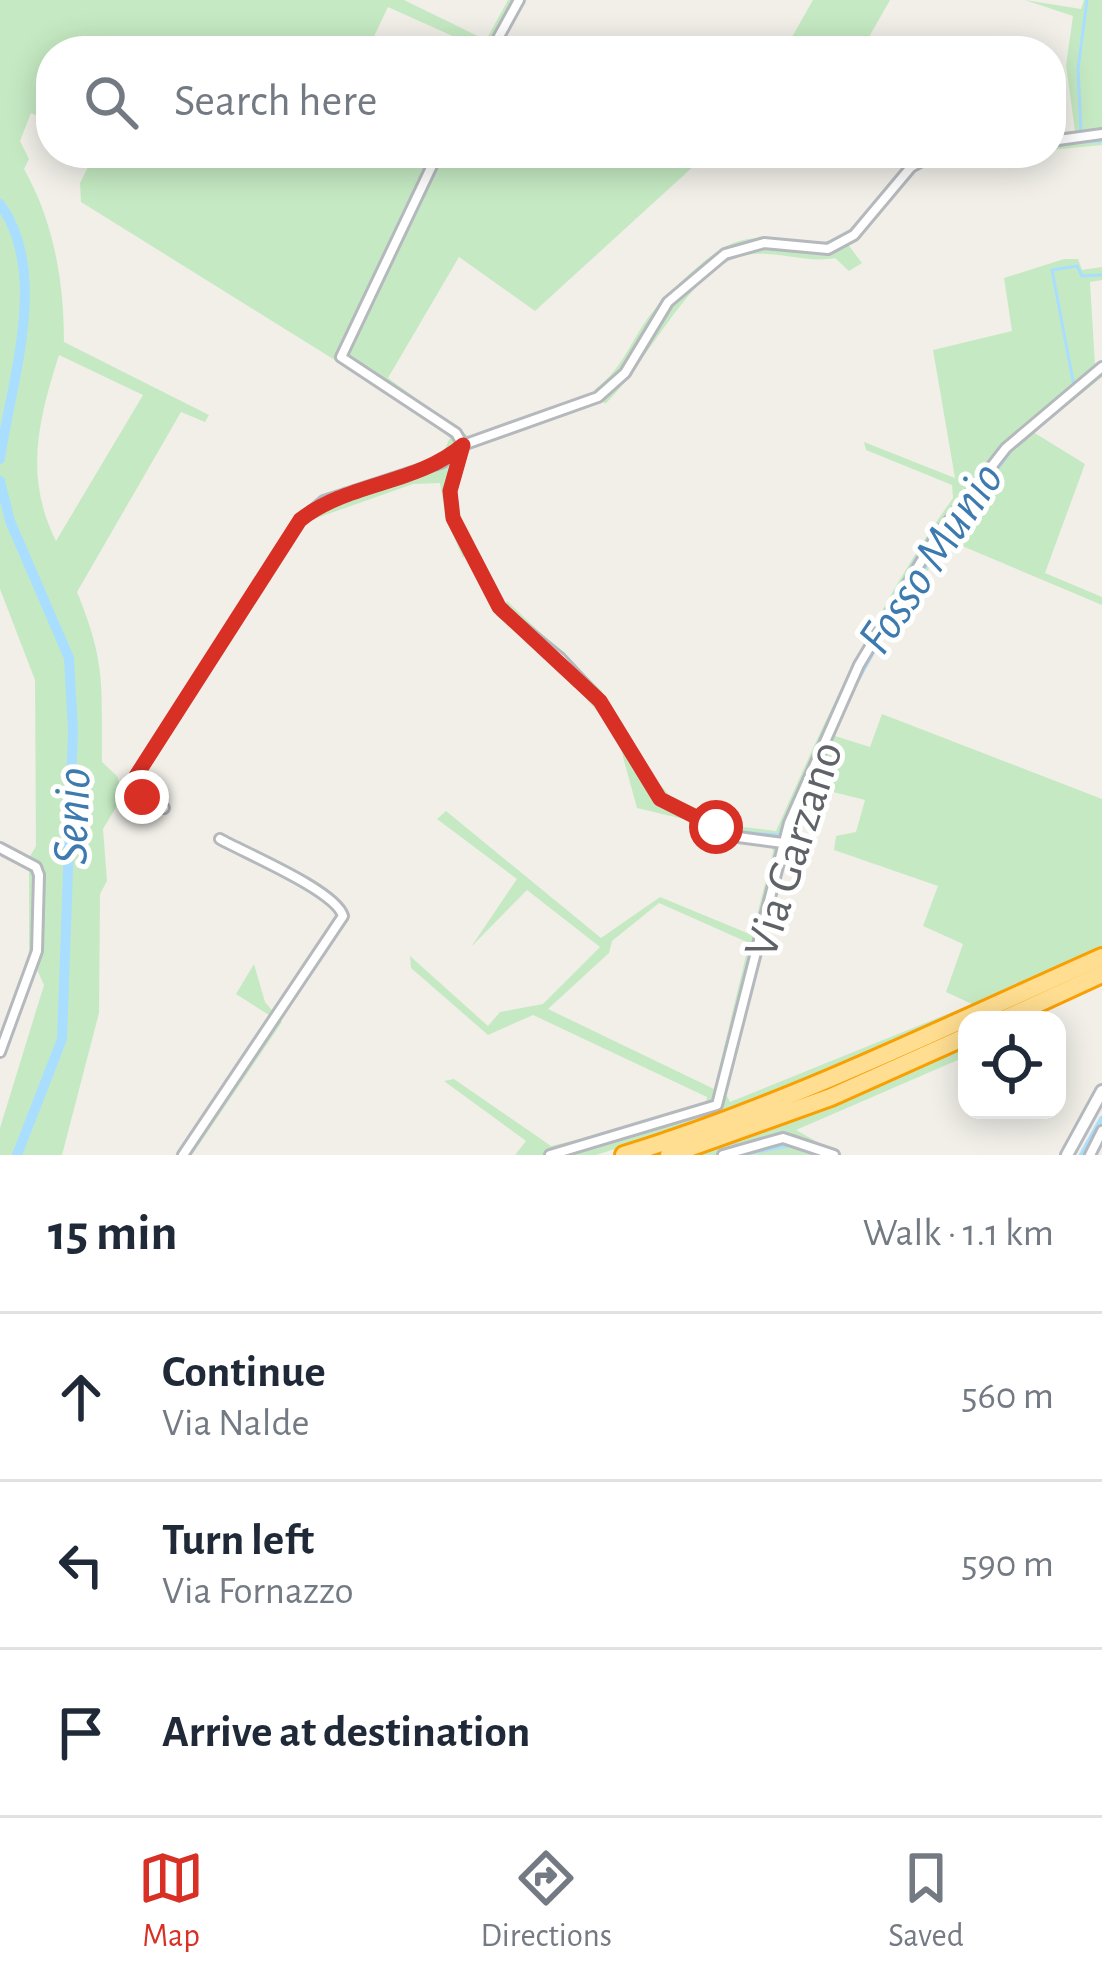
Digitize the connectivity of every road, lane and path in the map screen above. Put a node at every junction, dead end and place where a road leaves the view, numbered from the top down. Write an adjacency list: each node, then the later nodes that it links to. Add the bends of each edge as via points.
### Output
1 (519, 0): 2 (street)
2 (499, 36)
3 (1102, 134): 4 (street)
4 (1066, 139)
5 (431, 168): 8 (street, via 340,357 416,402)
6 (910, 168): 8 (street, via 854,235 828,249 764,243 725,254 668,302 625,373 598,397)
7 (1102, 367): 11 (street, Via Garzano, via 1006,448 934,540 859,665)
8 (463, 445): 9 (street, via 443,462 324,502 300,520 136,776 138,793); 11 (street, via 450,491 453,518 502,611 600,701 660,799 726,834)
9 (164, 808)
10 (220, 839): 21 (street, via 314,888 343,916)
11 (783, 843): 22 (street, Via Garzano, via 717,1106)
12 (0, 848): 18 (street, via 39,875 37,950)
13 (1102, 957): 15 (highway)
14 (1102, 974): 15 (highway)
15 (1030, 998): 16 (highway); 23 (highway)
16 (1013, 1011)
17 (958, 1040): 24 (highway)
18 (0, 1052)
19 (1102, 1091): 27 (main road)
20 (1102, 1130): 28 (street)
21 (183, 1155)
22 (550, 1155)
23 (624, 1155)
24 (669, 1155)
25 (723, 1155): 26 (street, via 783,1138)
26 (834, 1155)
27 (1067, 1155)
28 (1090, 1155)

